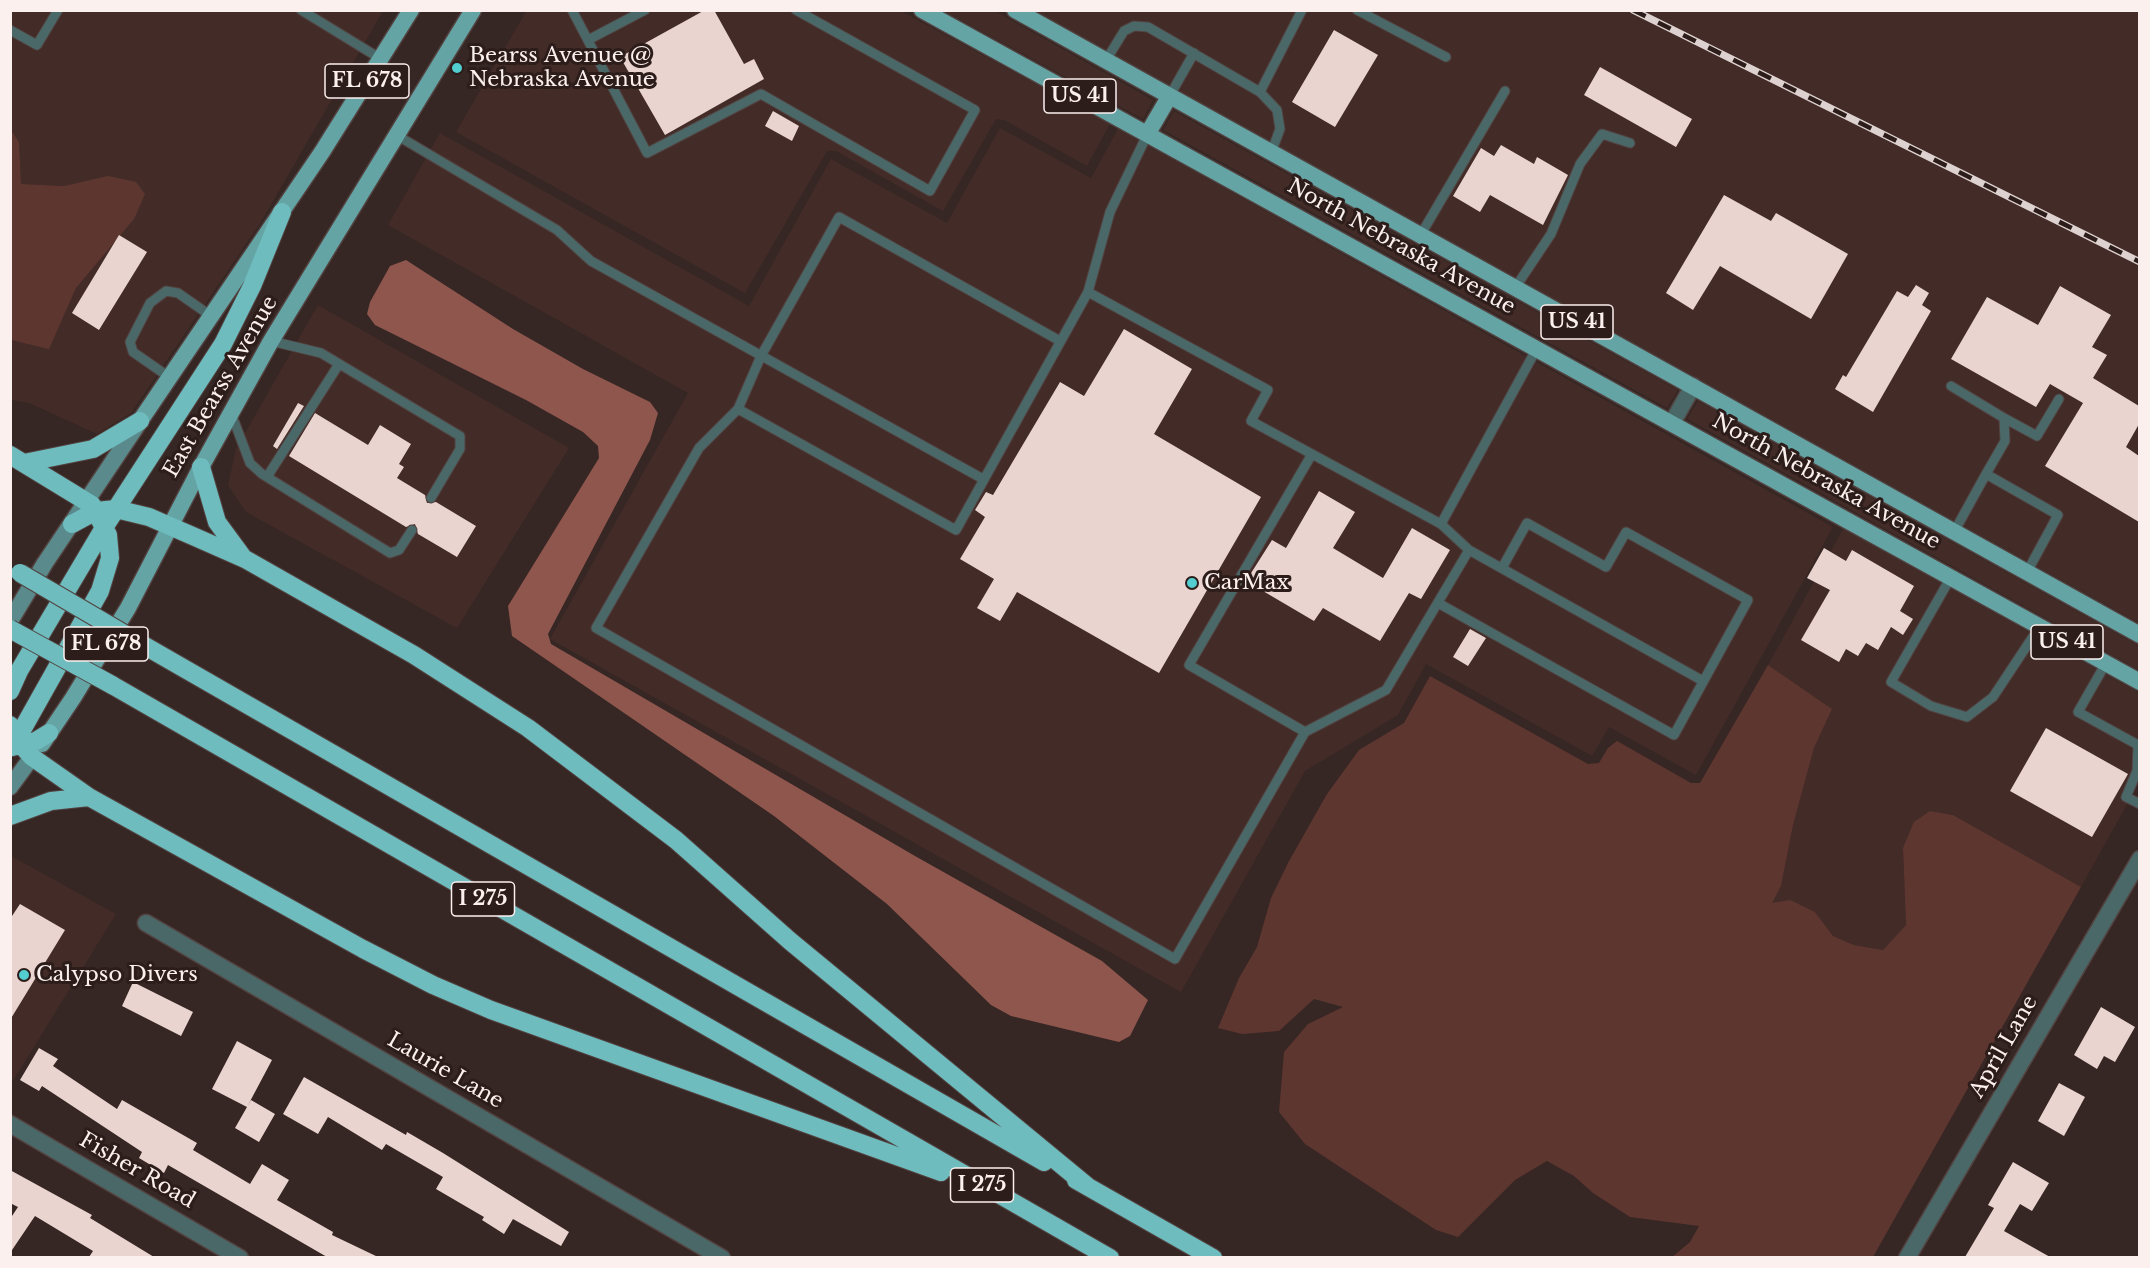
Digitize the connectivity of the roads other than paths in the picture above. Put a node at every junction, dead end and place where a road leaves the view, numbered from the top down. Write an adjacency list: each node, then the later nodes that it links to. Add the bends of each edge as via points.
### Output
1 (58, 10): 12 (lane, via 37,45)
2 (301, 10): 16 (lane)
3 (411, 10): 16 (main road, East Bearss Avenue / FL 678)
4 (473, 10): 22 (main road, East Bearss Avenue / FL 678)
5 (572, 10): 13 (lane)
6 (645, 10): 13 (lane)
7 (796, 10): 13 (lane, via 975,110 930,191 761,94 647,153)
8 (922, 10): 21 (main road, North Nebraska Avenue / US 41)
9 (1015, 10): 17 (main road, North Nebraska Avenue / US 41)
10 (1302, 10): 19 (lane)
11 (1357, 10): 15 (lane)
12 (10, 30)
13 (588, 40)
14 (1194, 53): 17 (lane, via 1148,27 1134,26 1124,31); 19 (lane); 20 (lane)
15 (1446, 57)
16 (381, 59): 25 (main road, East Bearss Avenue / FL 678)
17 (1105, 62): 20 (main road, North Nebraska Avenue / US 41)
18 (1505, 91): 26 (lane)
19 (1260, 92): 24 (lane, via 1277,110 1280,129)
20 (1168, 97): 21 (main road); 24 (main road, North Nebraska Avenue / US 41)
21 (1148, 133): 28 (lane, via 1110,212); 32 (main road, North Nebraska Avenue / US 41)
22 (398, 136): 30 (main road, East Bearss Avenue / FL 678); 33 (lane, via 557,230 591,261)
23 (1630, 143): 27 (lane, via 1602,134 1580,164 1551,234)
24 (1270, 153): 26 (main road, North Nebraska Avenue / US 41)
25 (282, 212): 29 (main road, East Bearss Avenue / FL 678); 51 (highway, via 223,344)
26 (1420, 236): 27 (main road, North Nebraska Avenue / US 41)
27 (1515, 288): 36 (main road, North Nebraska Avenue / US 41)
28 (1088, 292): 31 (lane); 44 (lane, via 1268,390 1251,420)
29 (211, 315): 35 (main road, East Bearss Avenue / FL 678); 35 (lane, via 178,293 166,291 150,303 130,342 133,352)
30 (271, 341): 34 (lane, via 321,353); 40 (main road, East Bearss Avenue / FL 678)
31 (1060, 341): 33 (lane, via 839,217); 49 (lane)
32 (1537, 348): 43 (main road, North Nebraska Avenue / US 41); 54 (lane)
33 (761, 356): 39 (lane); 49 (lane)
34 (339, 364): 48 (lane); 50 (lane, via 460,436 460,449)
35 (169, 377): 42 (main road, East Bearss Avenue / FL 678)
36 (1694, 386): 43 (street); 57 (main road, North Nebraska Avenue / US 41)
37 (1951, 386): 41 (lane)
38 (2059, 399): 41 (lane, via 2037,436)
39 (738, 408): 49 (lane, via 956,530); 73 (lane, via 699,448 596,628 1175,959)
40 (231, 413): 46 (main road, East Bearss Avenue / FL 678); 48 (lane, via 250,463)
41 (2004, 418): 47 (lane, via 2005,441)
42 (140, 421): 45 (highway, via 93,449); 52 (main road, East Bearss Avenue / FL 678)
43 (1672, 423): 63 (main road, North Nebraska Avenue / US 41)
44 (1312, 454): 54 (lane); 73 (lane, via 1189,665)
45 (17, 459): 52 (highway)
46 (201, 467): 55 (main road, East Bearss Avenue / FL 678); 59 (highway, via 217,522)
47 (1986, 474): 57 (lane); 62 (lane, via 2058,514)
48 (267, 477): 56 (lane, via 390,553 399,550)
49 (984, 479)
50 (430, 498)
51 (116, 509): 52 (highway); 55 (highway)
52 (96, 513): 53 (highway); 72 (highway); 75 (highway, via 110,551 106,577)
53 (72, 524): 65 (main road)
54 (1441, 524): 58 (lane)
55 (170, 526): 59 (highway); 74 (main road, East Bearss Avenue / FL 678, via 128,608)
56 (412, 530)
57 (1954, 532): 62 (main road, North Nebraska Avenue / US 41)
58 (1469, 550): 60 (lane); 64 (lane)
59 (245, 559): 83 (highway, via 424,662 584,768 684,846 790,941)
60 (1502, 568): 70 (lane); 70 (lane, via 1527,523 1606,567 1626,532 1748,600)
61 (15, 571): 83 (highway, I 275, bridge)
62 (2027, 572): 68 (main road, North Nebraska Avenue / US 41)
63 (1951, 577): 66 (main road, North Nebraska Avenue / US 41); 66 (lane, via 1891,682 1931,706 1967,717 1993,697)
64 (1438, 603): 70 (lane, via 1674,735); 73 (lane, via 1386,690)
65 (10, 621)
66 (2040, 626): 69 (main road, North Nebraska Avenue / US 41)
67 (10, 629): 84 (highway, I 275, bridge)
68 (2139, 634)
69 (2106, 663): 71 (main road, North Nebraska Avenue / US 41); 78 (lane, via 2078,712 2138,746 2137,771 2126,797)
70 (1703, 681)
71 (2139, 682)
72 (10, 692)
73 (1305, 732)
74 (50, 733): 75 (highway)
75 (16, 744): 76 (main road); 77 (highway)
76 (10, 787)
77 (88, 797): 79 (highway, via 51,801); 84 (highway, via 363,950 461,997)
78 (2139, 804)
79 (10, 816)
80 (2139, 859): 89 (street, April Lane)
81 (146, 923): 86 (street, Laurie Lane)
82 (10, 1124): 85 (street, Fisher Road)
83 (1087, 1186): 88 (highway, I 275)
84 (992, 1191): 87 (highway, I 275)
85 (240, 1257)
86 (722, 1257)
87 (1110, 1257)
88 (1213, 1257)
89 (1907, 1257)

